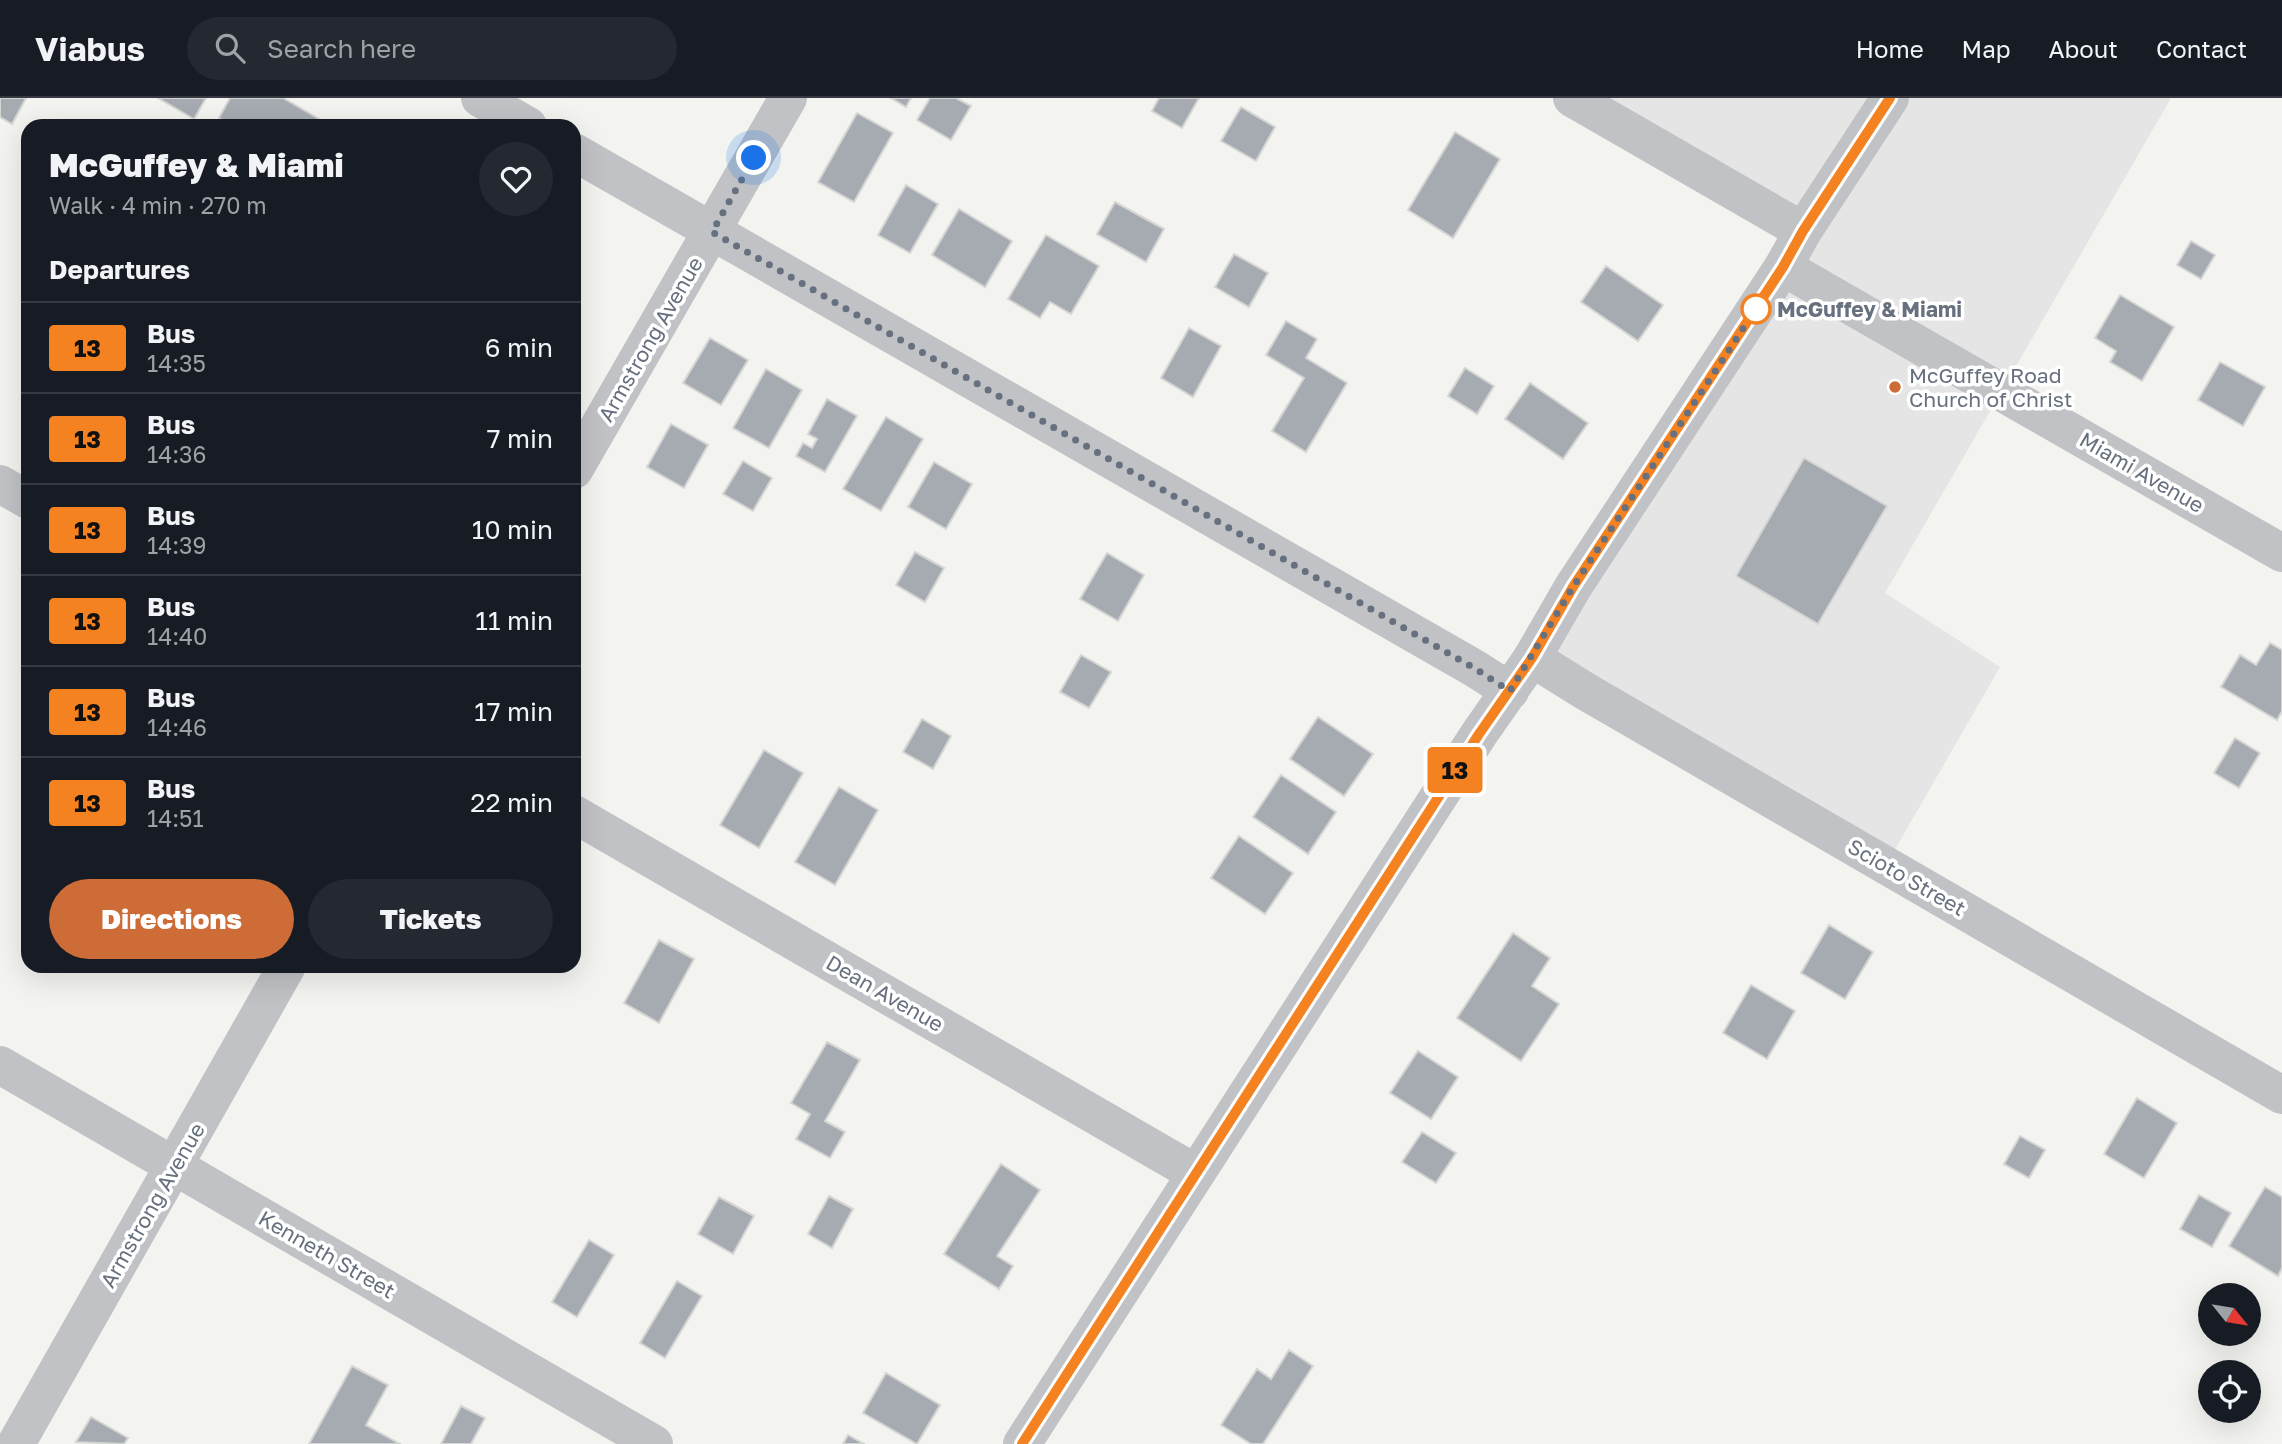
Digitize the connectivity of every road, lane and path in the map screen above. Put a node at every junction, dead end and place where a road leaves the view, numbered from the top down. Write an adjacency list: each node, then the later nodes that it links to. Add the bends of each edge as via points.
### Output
1 (480, 98): 5 (street)
2 (788, 98): 8 (street, Armstrong Avenue)
3 (1572, 98): 7 (street)
4 (1890, 98): 7 (street)
5 (516, 119)
6 (581, 156): 8 (street)
7 (1803, 231): 9 (street)
8 (712, 232): 10 (street, Armstrong Avenue); 15 (street)
9 (1783, 267): 13 (street, Miami Avenue); 14 (street, via 1573,587)
10 (581, 458)
11 (0, 484): 12 (street)
12 (21, 496)
13 (2282, 552)
14 (1532, 658): 15 (street); 19 (street, Scioto Street)
15 (1510, 691): 21 (street)
16 (581, 818): 21 (street, Dean Avenue)
17 (283, 973): 20 (street, Armstrong Avenue)
18 (0, 1065): 20 (street, Kenneth Street)
19 (2282, 1095)
20 (175, 1167): 22 (street, Armstrong Avenue); 23 (street, Kenneth Street)
21 (1195, 1173): 24 (street)
22 (16, 1444)
23 (654, 1444)
24 (1022, 1444)

